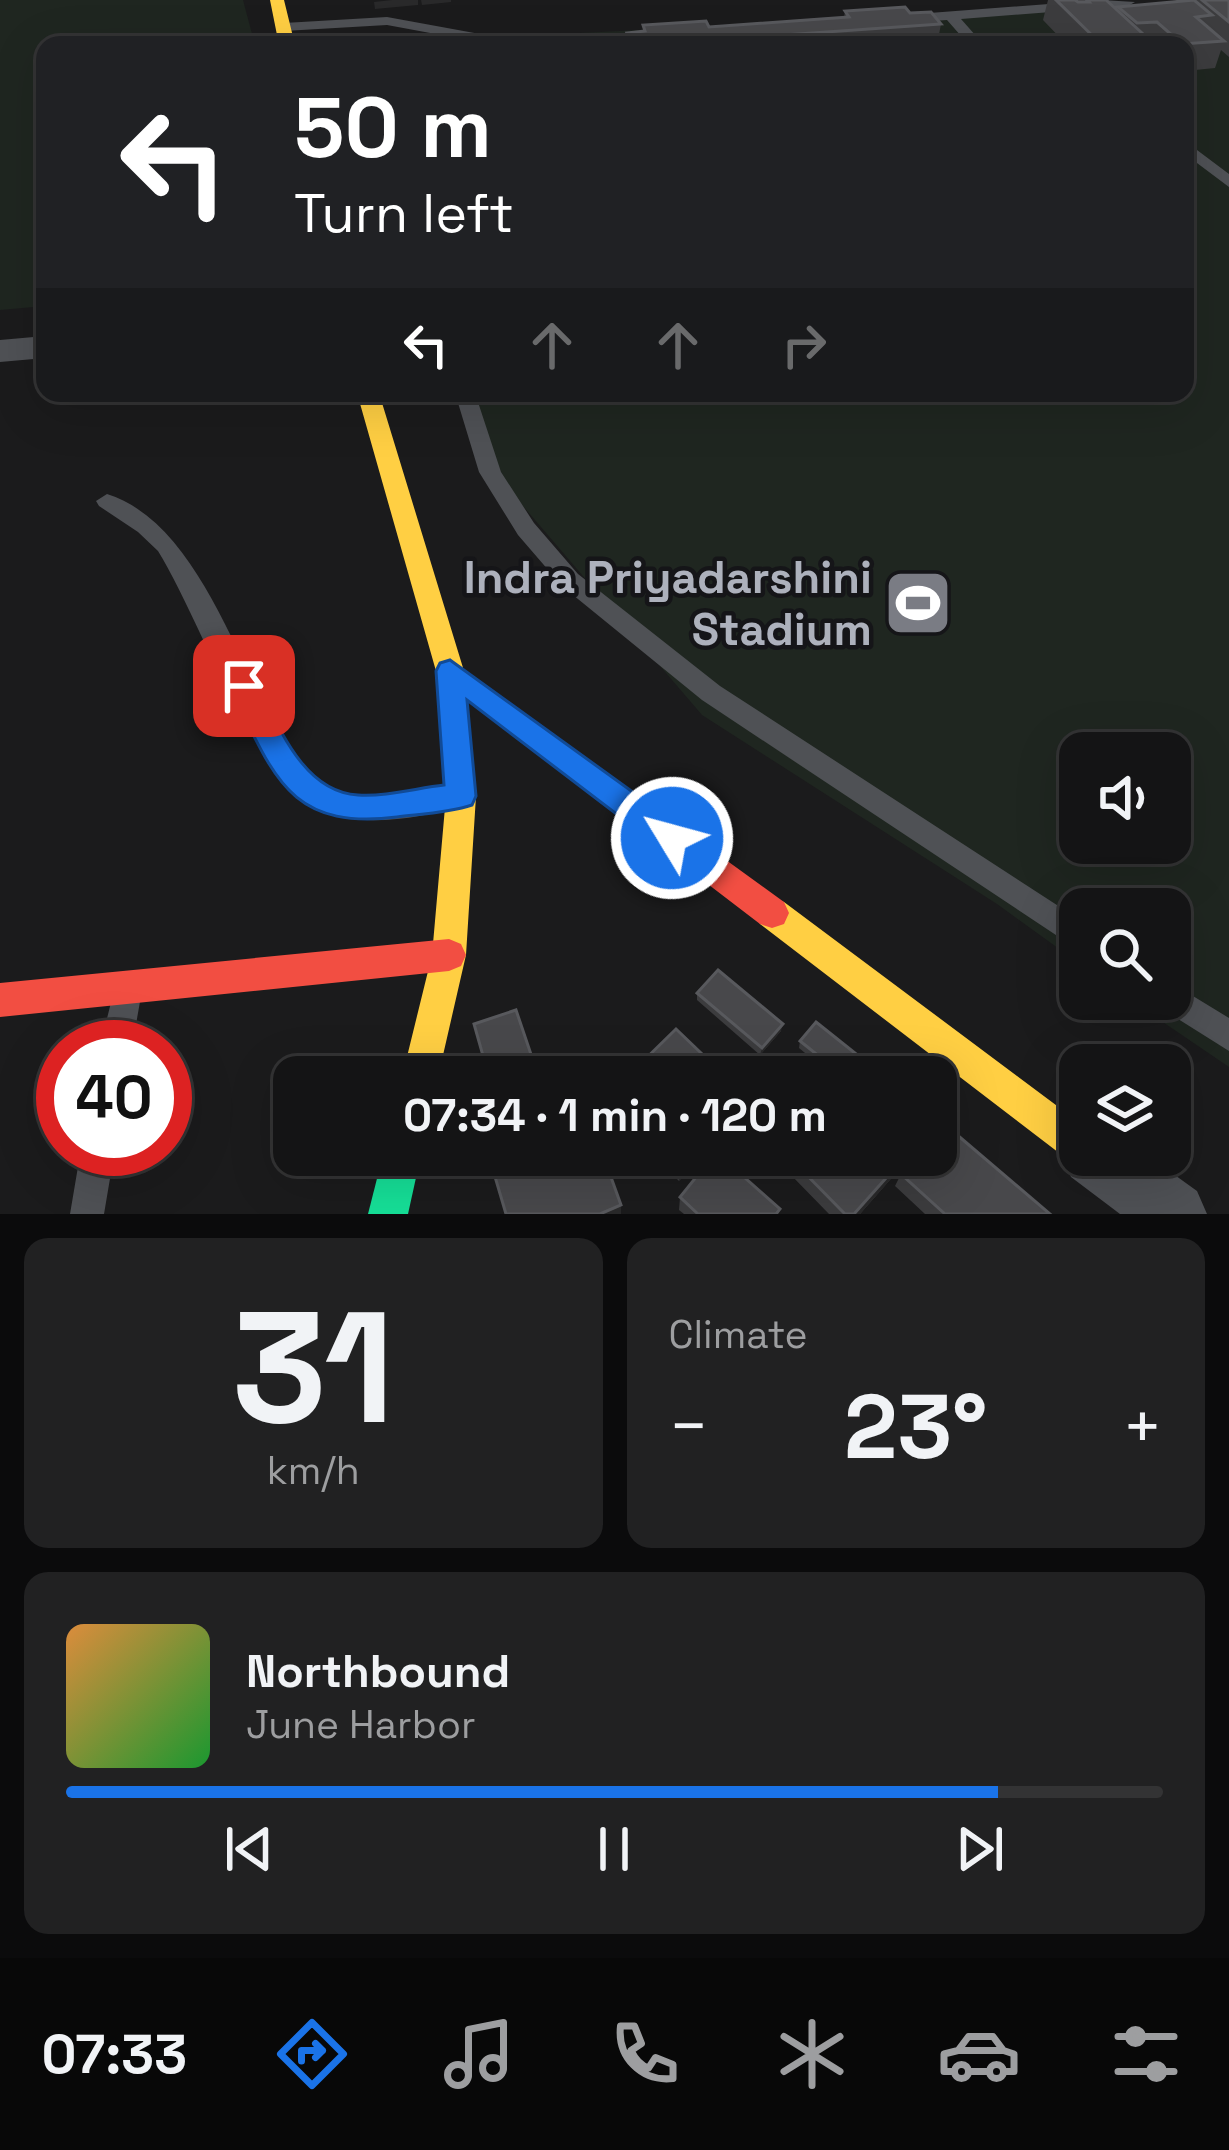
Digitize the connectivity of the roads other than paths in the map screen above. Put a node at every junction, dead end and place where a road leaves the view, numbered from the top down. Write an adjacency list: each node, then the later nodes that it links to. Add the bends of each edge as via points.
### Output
1 (1128, 2): 2 (lane)
2 (950, 15): 3 (lane); 8 (lane)
3 (881, 20)
4 (282, 24): 6 (lane, via 387,21)
5 (673, 35): 7 (lane)
6 (469, 36)
7 (658, 36)
8 (968, 36)
9 (1194, 153): 10 (lane)
10 (1229, 182)
11 (36, 348): 12 (street)
12 (0, 351)
13 (371, 402): 16 (street)
14 (468, 402): 18 (lane, via 490,472 570,580 711,693)
15 (107, 502): 17 (lane, via 176,559 289,771 319,800 358,809)
16 (450, 671): 17 (street); 26 (street)
17 (460, 796): 19 (street)
18 (1059, 923)
19 (449, 956): 20 (street); 25 (street)
20 (127, 987): 21 (street); 23 (lane)
21 (0, 1000)
22 (1191, 1011): 24 (lane)
23 (121, 1020)
24 (1229, 1036)
25 (425, 1056)
26 (1059, 1129)
27 (93, 1176): 30 (lane)
28 (397, 1176): 31 (street)
29 (1122, 1176): 32 (street)
30 (87, 1214)
31 (388, 1214)
32 (1174, 1214)

